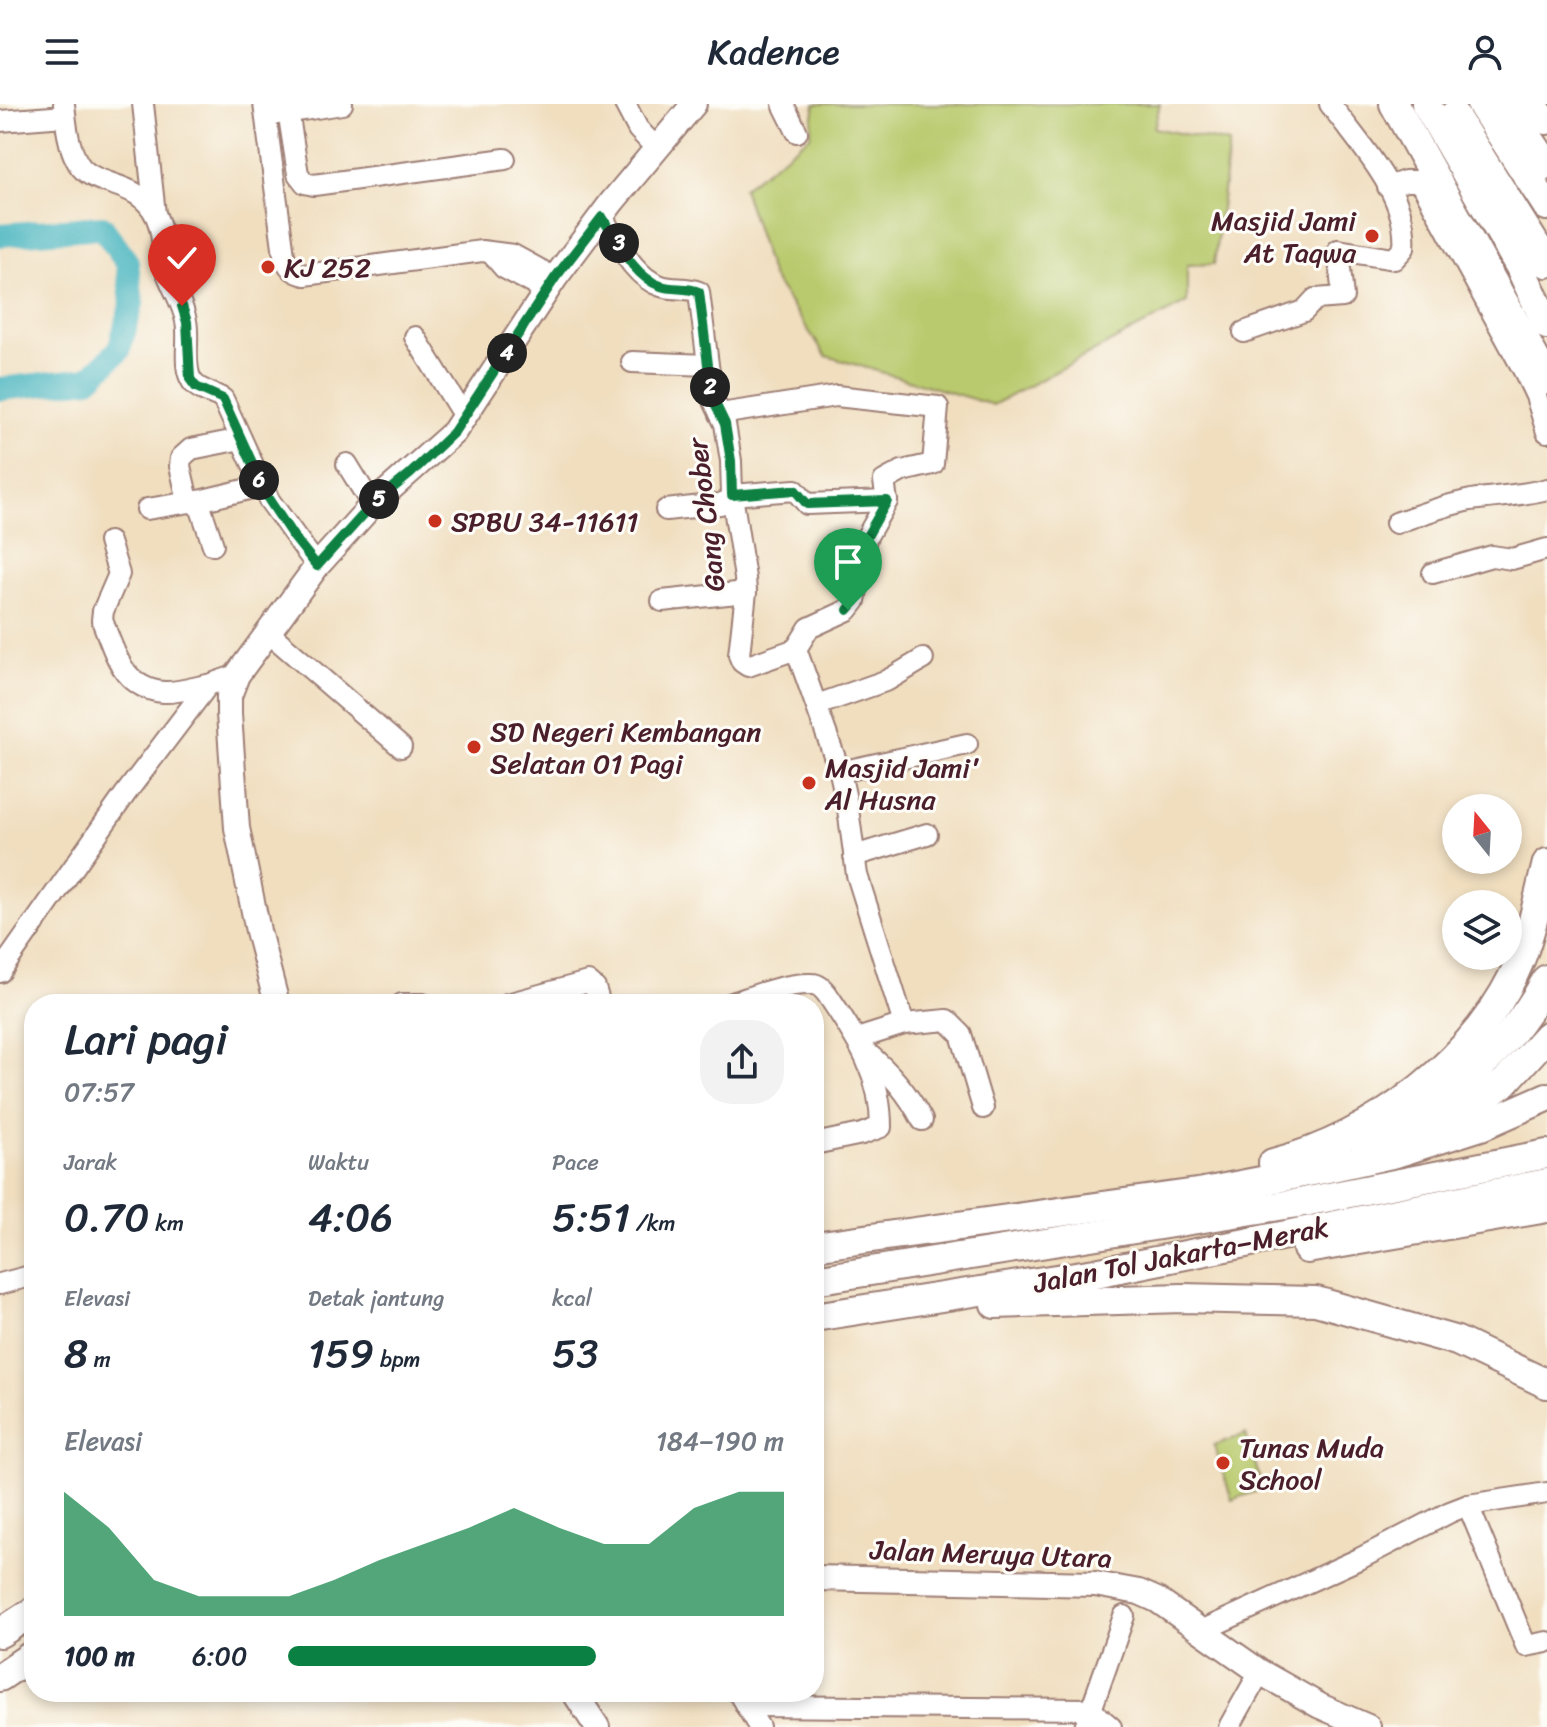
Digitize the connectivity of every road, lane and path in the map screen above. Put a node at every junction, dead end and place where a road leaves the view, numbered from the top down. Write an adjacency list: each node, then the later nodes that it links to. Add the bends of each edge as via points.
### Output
1 (143, 104): 23 (street)
2 (342, 104): 14 (street)
3 (625, 104): 18 (street)
4 (694, 104): 18 (main road)
5 (783, 104): 17 (street)
6 (1330, 104): 21 (street)
7 (1394, 104): 32 (highway)
8 (1426, 104): 27 (highway, via 1520,267)
9 (1447, 104): 25 (highway)
10 (1481, 104): 22 (highway)
11 (1506, 104): 20 (highway)
12 (1535, 104): 16 (main road)
13 (65, 110): 15 (street); 23 (street, via 78,165 95,178 127,189)
14 (276, 110): 19 (street, via 298,174 314,185); 26 (street, via 284,255 295,273 482,251 504,268)
15 (0, 121)
16 (1547, 122)
17 (797, 132)
18 (656, 148): 24 (main road)
19 (505, 159)
20 (1547, 165)
21 (1388, 187): 28 (street, via 1404,219 1399,256 1338,250 1343,297 1315,299 1304,311); 35 (street, via 1417,181 1424,188 1525,373)
22 (1547, 206)
23 (155, 214): 36 (street, via 166,269 187,322 190,379 223,399)
24 (602, 217): 26 (main road); 31 (street, Gang Chober, via 645,277 661,286 699,292)
25 (1547, 263)
26 (551, 284): 34 (main road)
27 (1547, 325)
28 (1244, 332)
29 (415, 337): 34 (street)
30 (632, 362): 31 (street)
31 (707, 365): 33 (street, Gang Chober)
32 (1547, 380)
33 (720, 414): 40 (street, Gang Chober, via 731,461); 42 (street, via 836,396 938,407 933,464 887,478)
34 (465, 418): 43 (main road)
35 (1547, 432)
36 (241, 439): 38 (street); 41 (street, via 184,453 180,466)
37 (347, 464): 43 (street)
38 (261, 486): 41 (street); 50 (street)
39 (1547, 489): 46 (street, via 1466,501)
40 (732, 497): 42 (street, via 795,490 807,504); 45 (street, via 720,504); 52 (street, Gang Chober)
41 (191, 501): 44 (street); 48 (street, via 201,509)
42 (887, 501): 55 (street, via 866,538 852,607 809,628)
43 (372, 505): 50 (main road)
44 (147, 509)
45 (666, 510)
46 (1396, 523)
47 (109, 542): 57 (street, via 119,574 102,620 124,671 138,685 165,693)
48 (213, 545)
49 (1547, 549): 51 (street, via 1512,559 1492,556)
50 (317, 566): 54 (main road)
51 (1433, 573)
52 (746, 592): 53 (street); 55 (street, Gang Chober, via 742,662 756,665)
53 (662, 601)
54 (268, 632): 57 (main road); 60 (street)
55 (796, 649): 58 (street)
56 (923, 659): 58 (street, via 888,680)
57 (226, 692): 65 (street, via 126,793); 67 (main road, via 237,828)
58 (817, 705): 61 (street)
59 (967, 744): 61 (street)
60 (401, 747)
61 (840, 772): 63 (street)
62 (927, 834): 63 (street)
63 (854, 856): 71 (street)
64 (1547, 863): 82 (highway, via 1521,957 1504,992 1450,1062 1369,1124 1329,1145)
65 (0, 972)
66 (1547, 979): 80 (highway, via 1501,1046 1466,1083 1399,1131)
67 (274, 994)
68 (544, 994): 69 (street, via 588,982)
69 (597, 994)
70 (759, 994): 73 (street, via 821,987)
71 (904, 1024): 73 (street); 75 (street, via 937,1019 953,1024 961,1034)
72 (1547, 1036): 78 (highway, via 1505,1082 1450,1123)
73 (860, 1044): 76 (street, via 886,1068); 77 (street, via 876,1083 881,1127)
74 (1547, 1097): 78 (highway, via 1481,1126)
75 (983, 1108)
76 (922, 1120)
77 (824, 1142)
78 (1396, 1153): 80 (highway)
79 (1547, 1154): 86 (highway, Jalan Tol Jakarta–Merak, via 1304,1202)
80 (1318, 1170): 82 (highway)
81 (1547, 1183): 85 (highway, Jalan Tol Jakarta–Merak)
82 (1130, 1203): 84 (highway)
83 (1547, 1208): 85 (highway, via 1326,1246)
84 (824, 1245)
85 (1095, 1273): 87 (highway, Jalan Tol Jakarta–Merak)
86 (824, 1278)
87 (898, 1305): 88 (highway, Jalan Tol Jakarta–Merak); 89 (highway, via 1182,1298 1316,1301 1457,1341)
88 (824, 1316)
89 (1547, 1384)
90 (1547, 1493): 91 (street)
91 (1468, 1505): 95 (street); 97 (street, via 1526,1646)
92 (824, 1578): 95 (main road, Jalan Meruya Utara, via 1095,1584 1139,1592)
93 (1124, 1616): 104 (street)
94 (24, 1617): 96 (highway)
95 (1201, 1631): 99 (main road, Jalan Meruya Utara)
96 (0, 1633)
97 (1547, 1642)
98 (24, 1661): 100 (highway)
99 (1260, 1672): 108 (street); 109 (main road, Jalan Meruya Utara)
100 (0, 1677)
101 (581, 1702): 105 (main road)
102 (744, 1702): 106 (street)
103 (796, 1702): 104 (street)
104 (1087, 1718): 107 (street)
105 (597, 1727)
106 (759, 1727)
107 (1111, 1727)
108 (1229, 1727)
109 (1368, 1727)

